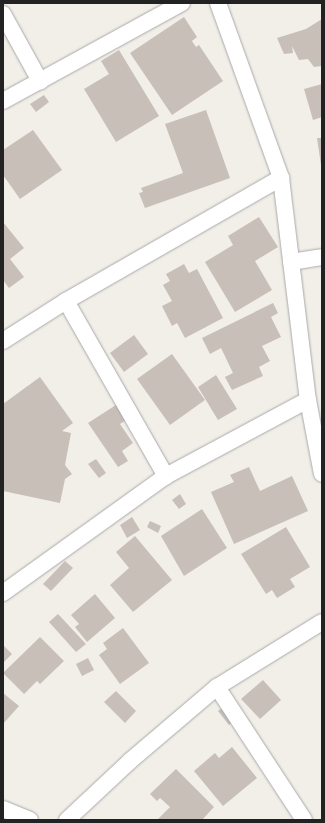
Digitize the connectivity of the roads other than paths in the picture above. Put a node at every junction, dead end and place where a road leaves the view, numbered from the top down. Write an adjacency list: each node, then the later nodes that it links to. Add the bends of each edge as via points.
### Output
1 (182, 3): 4 (street)
2 (218, 3): 6 (street)
3 (3, 14): 4 (street)
4 (40, 81): 5 (street)
5 (3, 102)
6 (281, 178): 8 (street); 9 (street)
7 (322, 257): 8 (street)
8 (291, 262): 11 (street)
9 (66, 301): 10 (street); 13 (street)
10 (3, 341)
11 (308, 400): 12 (street); 13 (street)
12 (322, 474)
13 (166, 476): 14 (street)
14 (5, 586)
15 (322, 622): 16 (street)
16 (217, 687): 19 (street, via 130,761); 20 (street)
17 (3, 809): 18 (street)
18 (30, 820)
19 (67, 820)
20 (304, 820)

